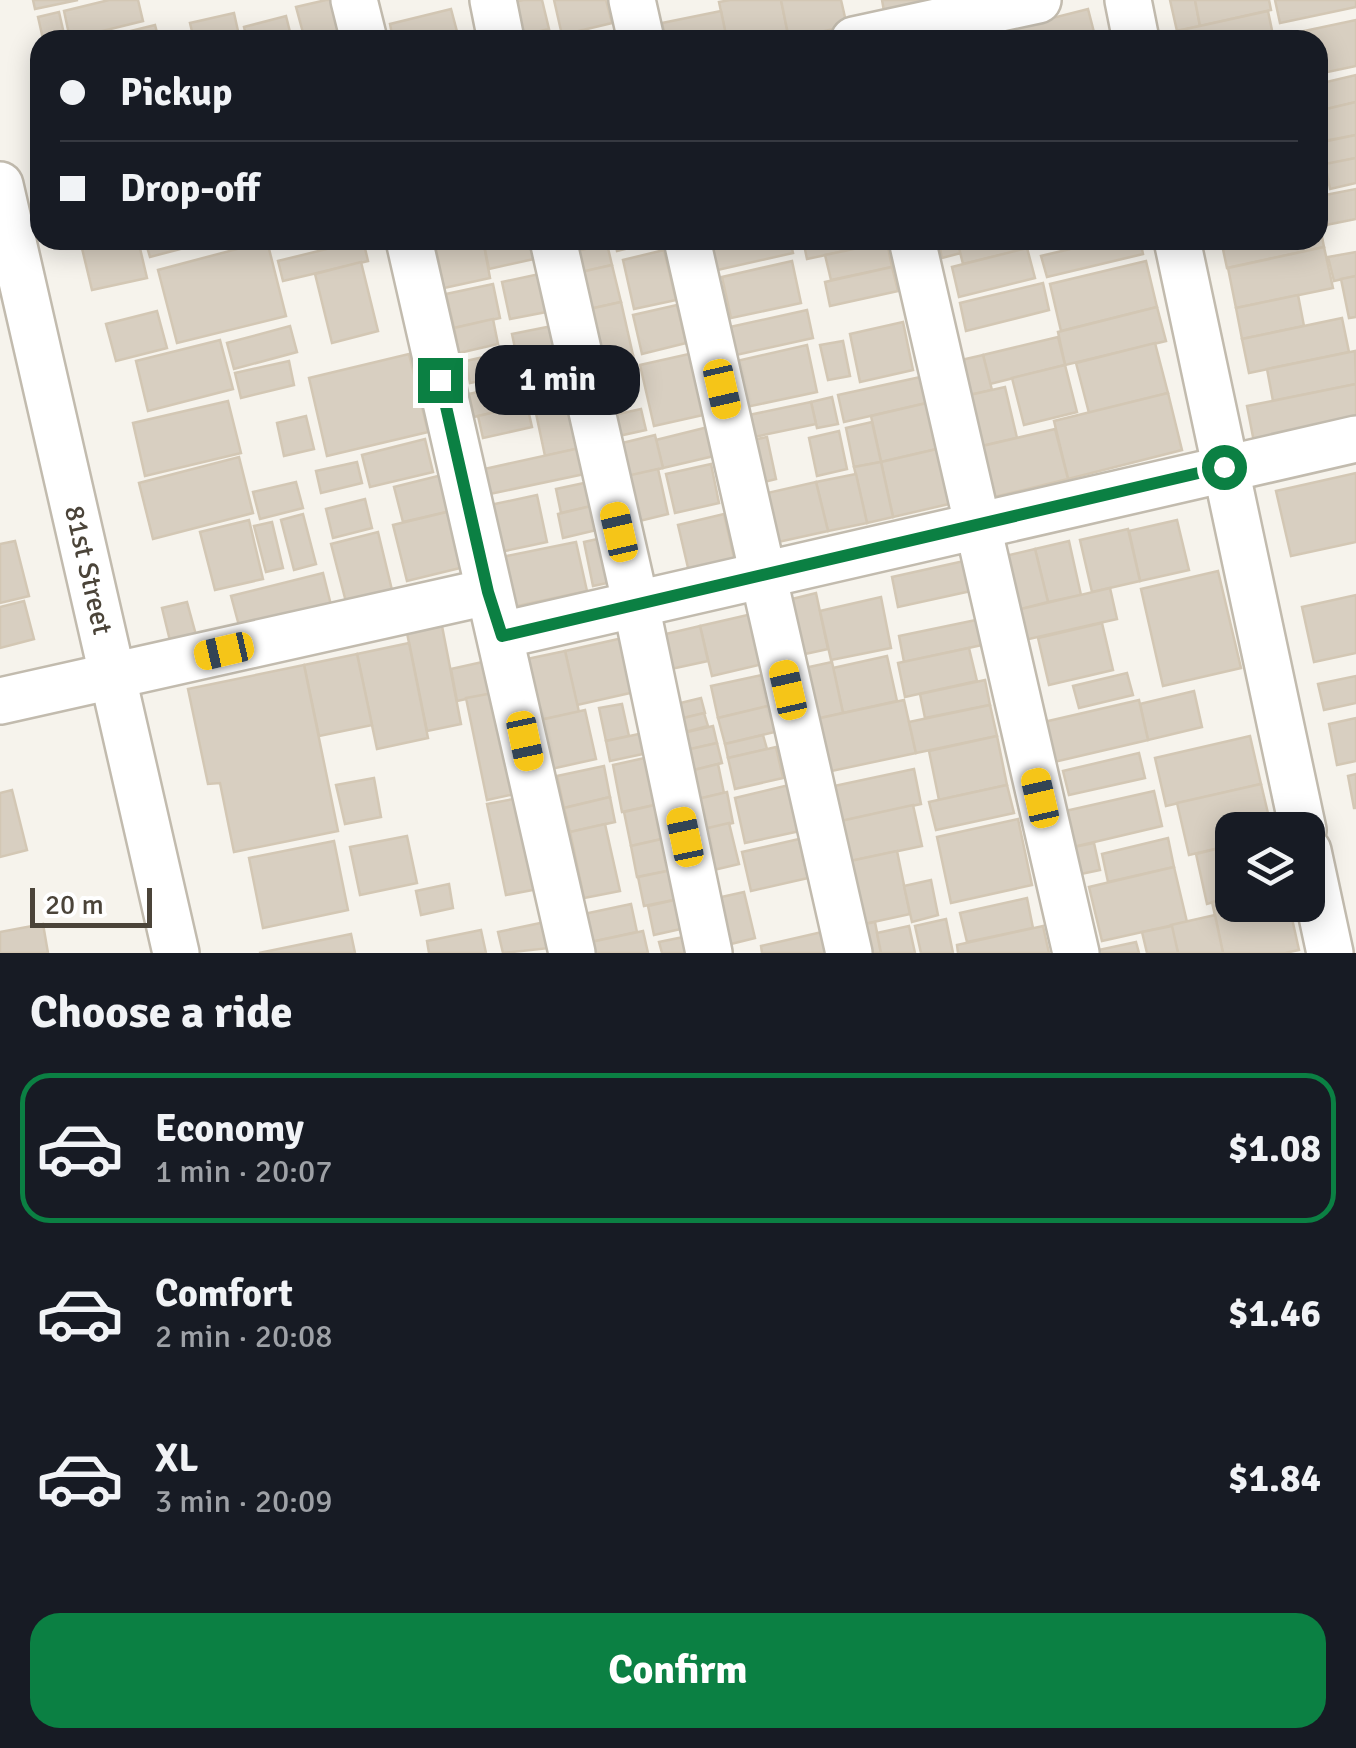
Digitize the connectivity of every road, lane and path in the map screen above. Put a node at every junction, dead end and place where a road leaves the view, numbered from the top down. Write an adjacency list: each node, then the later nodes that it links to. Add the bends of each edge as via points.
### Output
1 (354, 0): 7 (street)
2 (493, 0): 8 (street)
3 (632, 0): 9 (street)
4 (1038, 0): 6 (street)
5 (1128, 0): 10 (street)
6 (862, 29)
7 (362, 30)
8 (499, 30)
9 (639, 30)
10 (1134, 30)
11 (0, 185): 12 (street, 81st Street)
12 (25, 230): 25 (street, 81st Street)
13 (411, 250): 22 (street)
14 (555, 250): 23 (street)
15 (689, 250): 21 (street)
16 (914, 250): 20 (street)
17 (1180, 250): 19 (street)
18 (1356, 439): 19 (street)
19 (1224, 467): 20 (street); 27 (street)
20 (976, 526): 21 (street); 34 (street)
21 (765, 576): 23 (street); 33 (street)
22 (488, 592): 24 (street); 25 (street)
23 (636, 605): 24 (street); 32 (street)
24 (502, 636): 31 (street)
25 (112, 677): 26 (street); 30 (street, 81st Street)
26 (0, 702)
27 (1299, 812)
28 (1323, 922): 35 (street)
29 (1356, 950): 36 (street)
30 (176, 953)
31 (572, 953)
32 (709, 953)
33 (849, 953)
34 (1076, 953)
35 (1330, 953)
36 (1342, 953)

